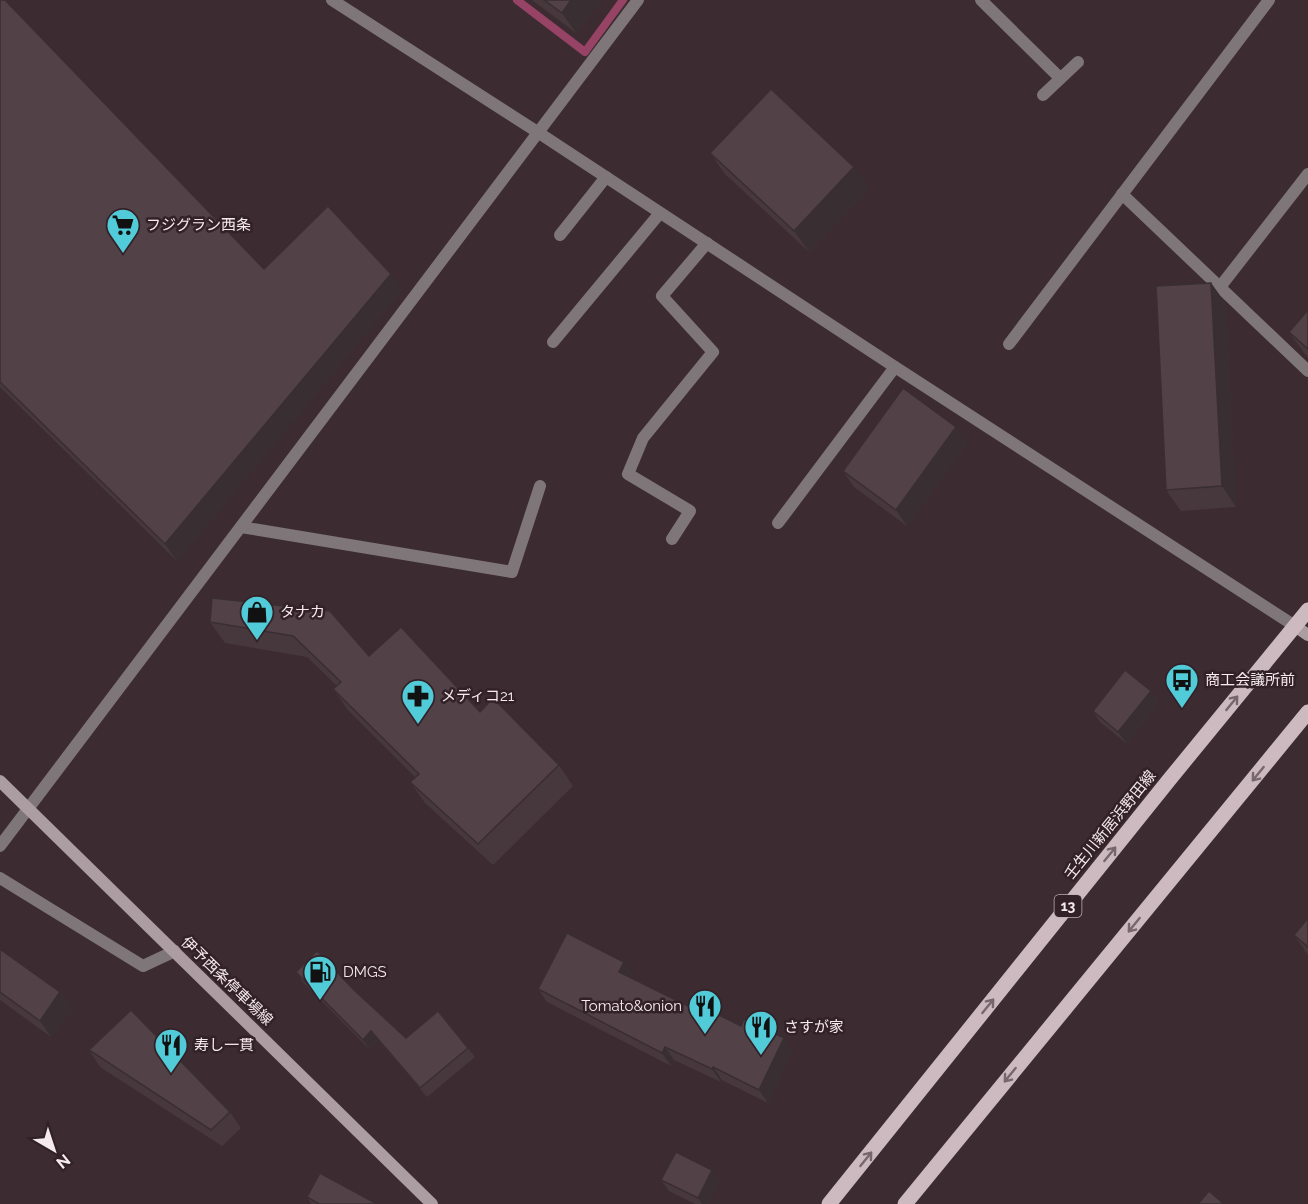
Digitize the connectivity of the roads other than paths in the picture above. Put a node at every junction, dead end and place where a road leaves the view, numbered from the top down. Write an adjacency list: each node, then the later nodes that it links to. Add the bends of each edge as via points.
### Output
1 (332, 0): 8 (street)
2 (638, 0): 8 (street)
3 (981, 0): 6 (street)
4 (1269, 0): 11 (street)
5 (1078, 62): 6 (street)
6 (1060, 78): 7 (street)
7 (1043, 95)
8 (539, 133): 10 (street); 22 (street)
9 (1308, 174): 15 (street)
10 (606, 177): 12 (street); 13 (street)
11 (1122, 194): 15 (street); 17 (street)
12 (660, 213): 14 (street); 16 (street)
13 (560, 235)
14 (707, 243): 18 (street); 23 (street, via 662,296 712,352 643,438 628,474 690,512)
15 (1220, 287): 19 (street)
16 (552, 342)
17 (1009, 344)
18 (895, 367): 21 (street); 25 (street)
19 (1308, 370)
20 (540, 486): 22 (street, via 512,572)
21 (778, 523)
22 (241, 527): 28 (street)
23 (672, 539)
24 (1308, 610): 25 (main road, 壬生川新居浜野田線 / 13)
25 (1302, 631): 33 (main road, 壬生川新居浜野田線 / 13, one-way to 25, via 1161,789)
26 (1308, 712): 34 (main road, one-way to 34)
27 (0, 781): 28 (main road, 伊予西条停車場線)
28 (28, 808): 29 (street); 31 (main road, 伊予西条停車場線)
29 (0, 846)
30 (0, 878): 31 (street, via 143,966)
31 (175, 951): 32 (main road, 伊予西条停車場線)
32 (432, 1204)
33 (829, 1204)
34 (905, 1204)

